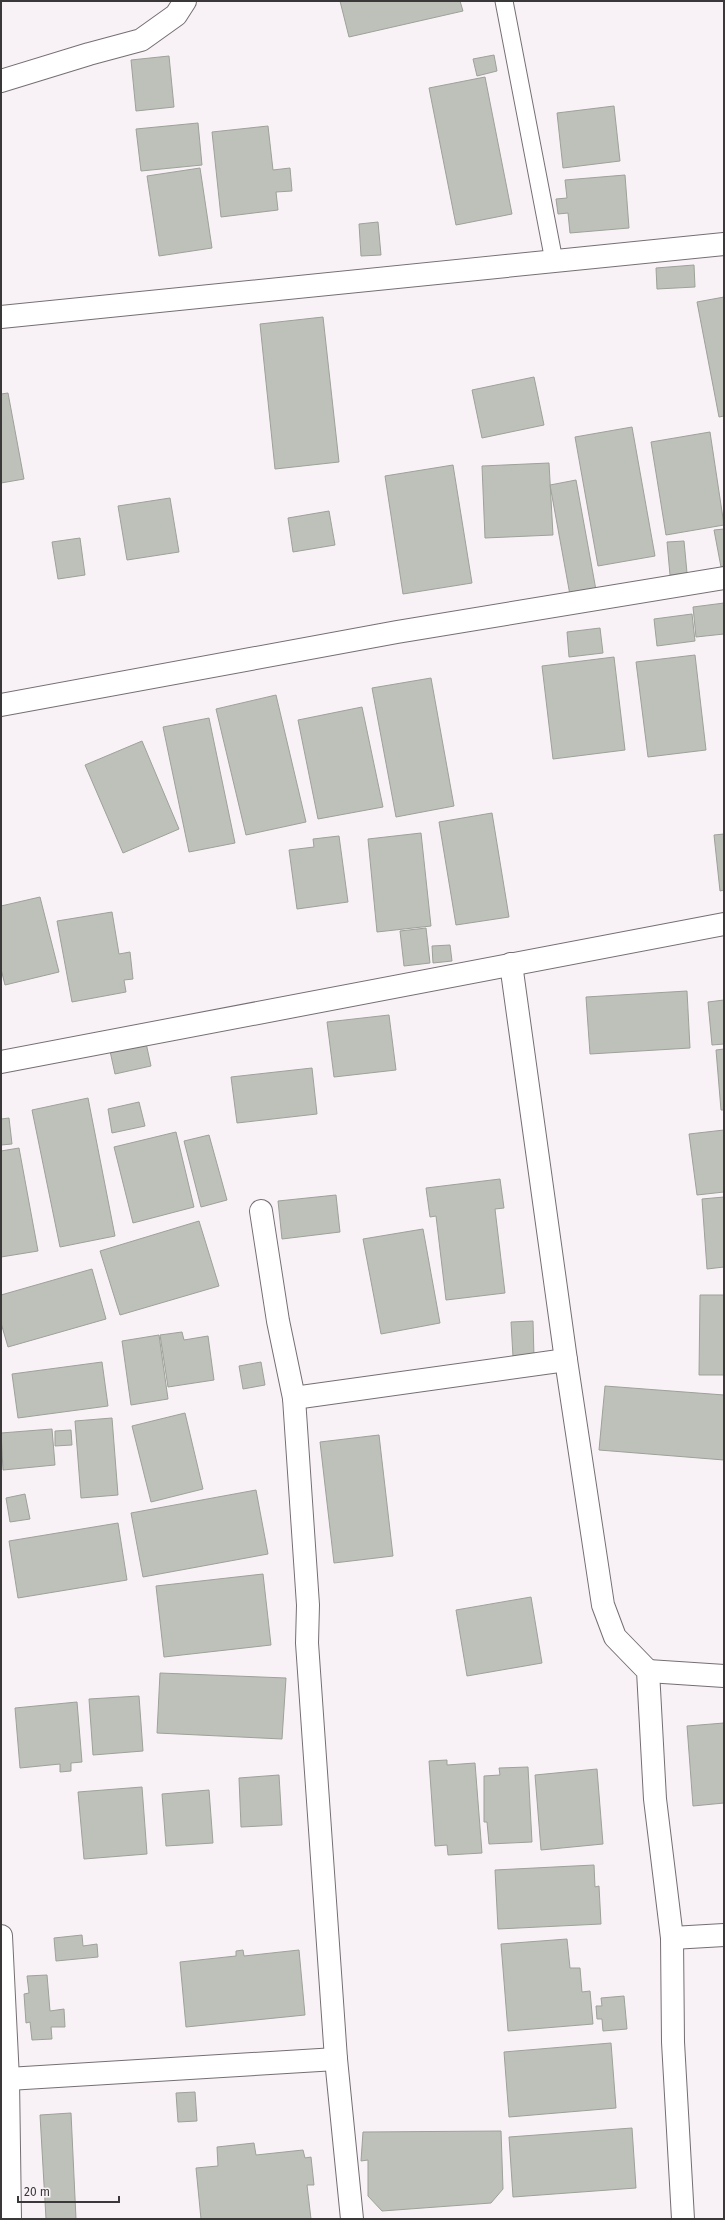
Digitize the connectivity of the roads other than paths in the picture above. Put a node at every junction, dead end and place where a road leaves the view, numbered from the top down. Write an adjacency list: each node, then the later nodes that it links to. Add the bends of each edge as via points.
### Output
1 (185, 1): 3 (street, via 176,15 141,40)
2 (504, 1): 5 (lane)
3 (1, 82)
4 (724, 244): 5 (street)
5 (554, 261): 6 (street)
6 (1, 318)
7 (724, 578): 8 (street, via 397,632)
8 (1, 705)
9 (724, 924): 10 (street)
10 (511, 964): 11 (street); 13 (street)
11 (1, 1062)
12 (261, 1211): 14 (street, via 278,1321)
13 (566, 1360): 14 (street); 15 (street, via 603,1605 615,1637)
14 (294, 1398): 20 (street, via 308,1605 307,1643)
15 (648, 1671): 16 (street); 19 (street, via 655,1799)
16 (724, 1676)
17 (724, 1935): 19 (street)
18 (1, 1936): 21 (street)
19 (672, 1938): 24 (street, via 673,2042)
20 (336, 2058): 21 (street); 23 (street)
21 (8, 2079): 22 (street)
22 (10, 2219)
23 (352, 2219)
24 (683, 2219)

